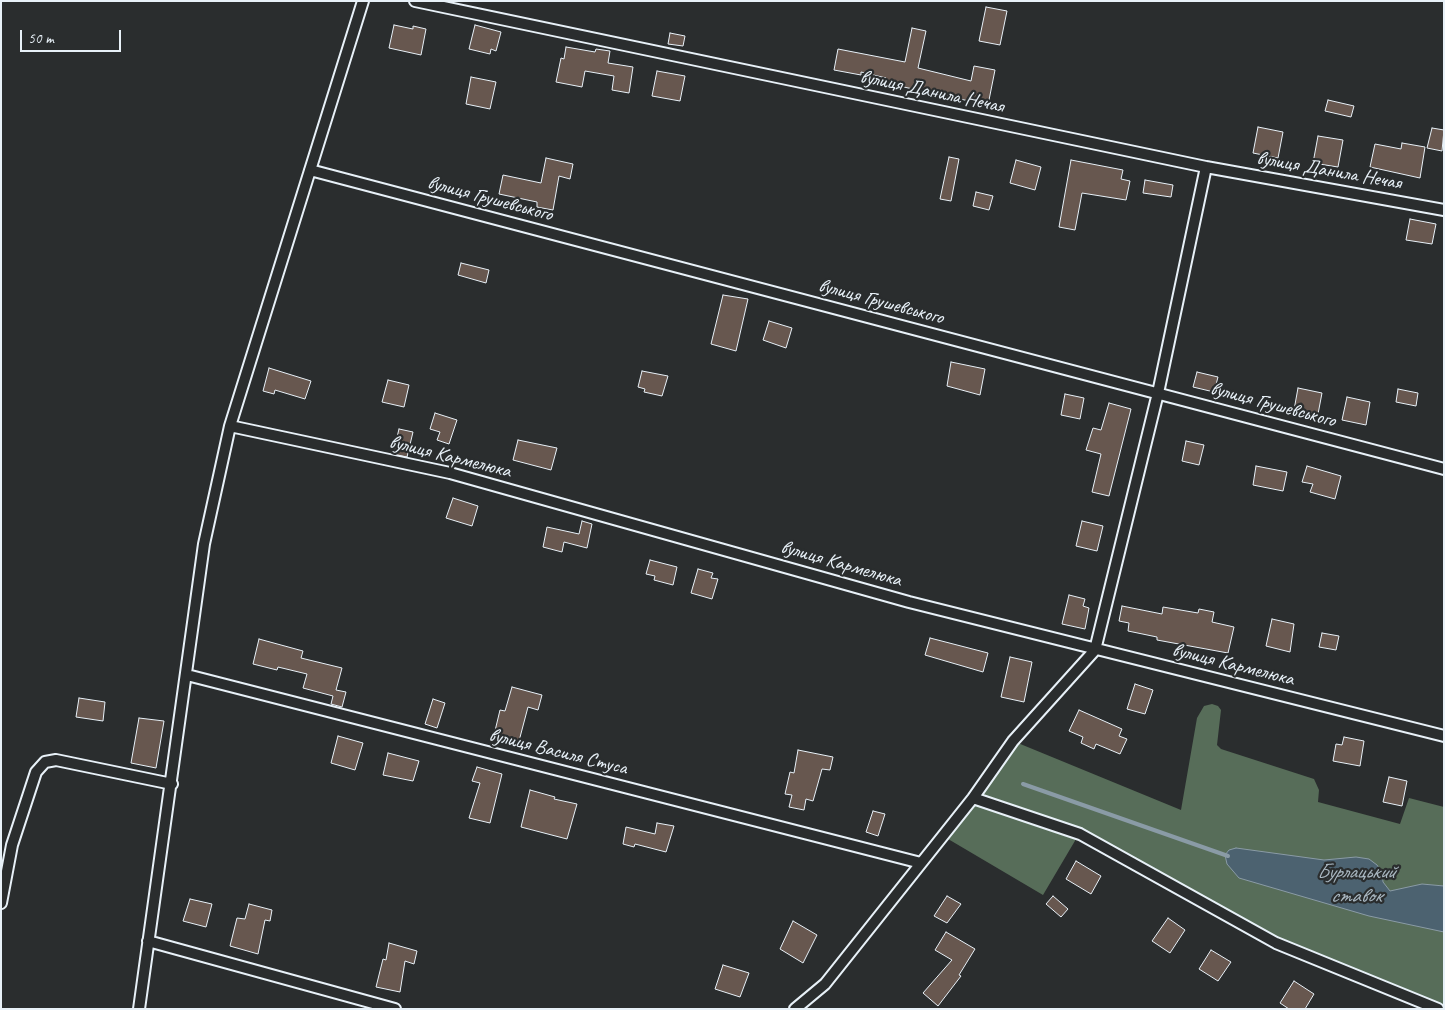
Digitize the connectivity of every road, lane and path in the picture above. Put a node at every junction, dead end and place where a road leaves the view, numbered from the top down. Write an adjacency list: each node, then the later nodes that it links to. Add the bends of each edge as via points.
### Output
1 (363, 1): 4 (street)
2 (415, 1): 3 (street, вулиця Данила Нечая)
3 (1206, 166): 5 (street, вулиця Данила Нечая); 6 (street)
4 (310, 170): 6 (street, вулиця Грушевського); 7 (street)
5 (1444, 210)
6 (1158, 393): 8 (street, вулиця Грушевського); 9 (street)
7 (230, 426): 9 (street, вулиця Кармелюка, via 450,473 909,602); 10 (street, via 204,544)
8 (1444, 469)
9 (1095, 650): 11 (street, вулиця Кармелюка); 13 (street, via 1013,741)
10 (187, 675): 12 (street); 14 (street, вулиця Василя Стуса)
11 (1444, 736)
12 (172, 784): 15 (street, via 56,760 45,762 36,772 12,845); 16 (street)
13 (973, 798): 14 (street); 20 (street, via 1080,834 1276,943)
14 (921, 863): 19 (street, via 825,984)
15 (1, 903)
16 (148, 941): 17 (street); 18 (street)
17 (139, 1009)
18 (395, 1009)
19 (796, 1009)
20 (1438, 1009)

